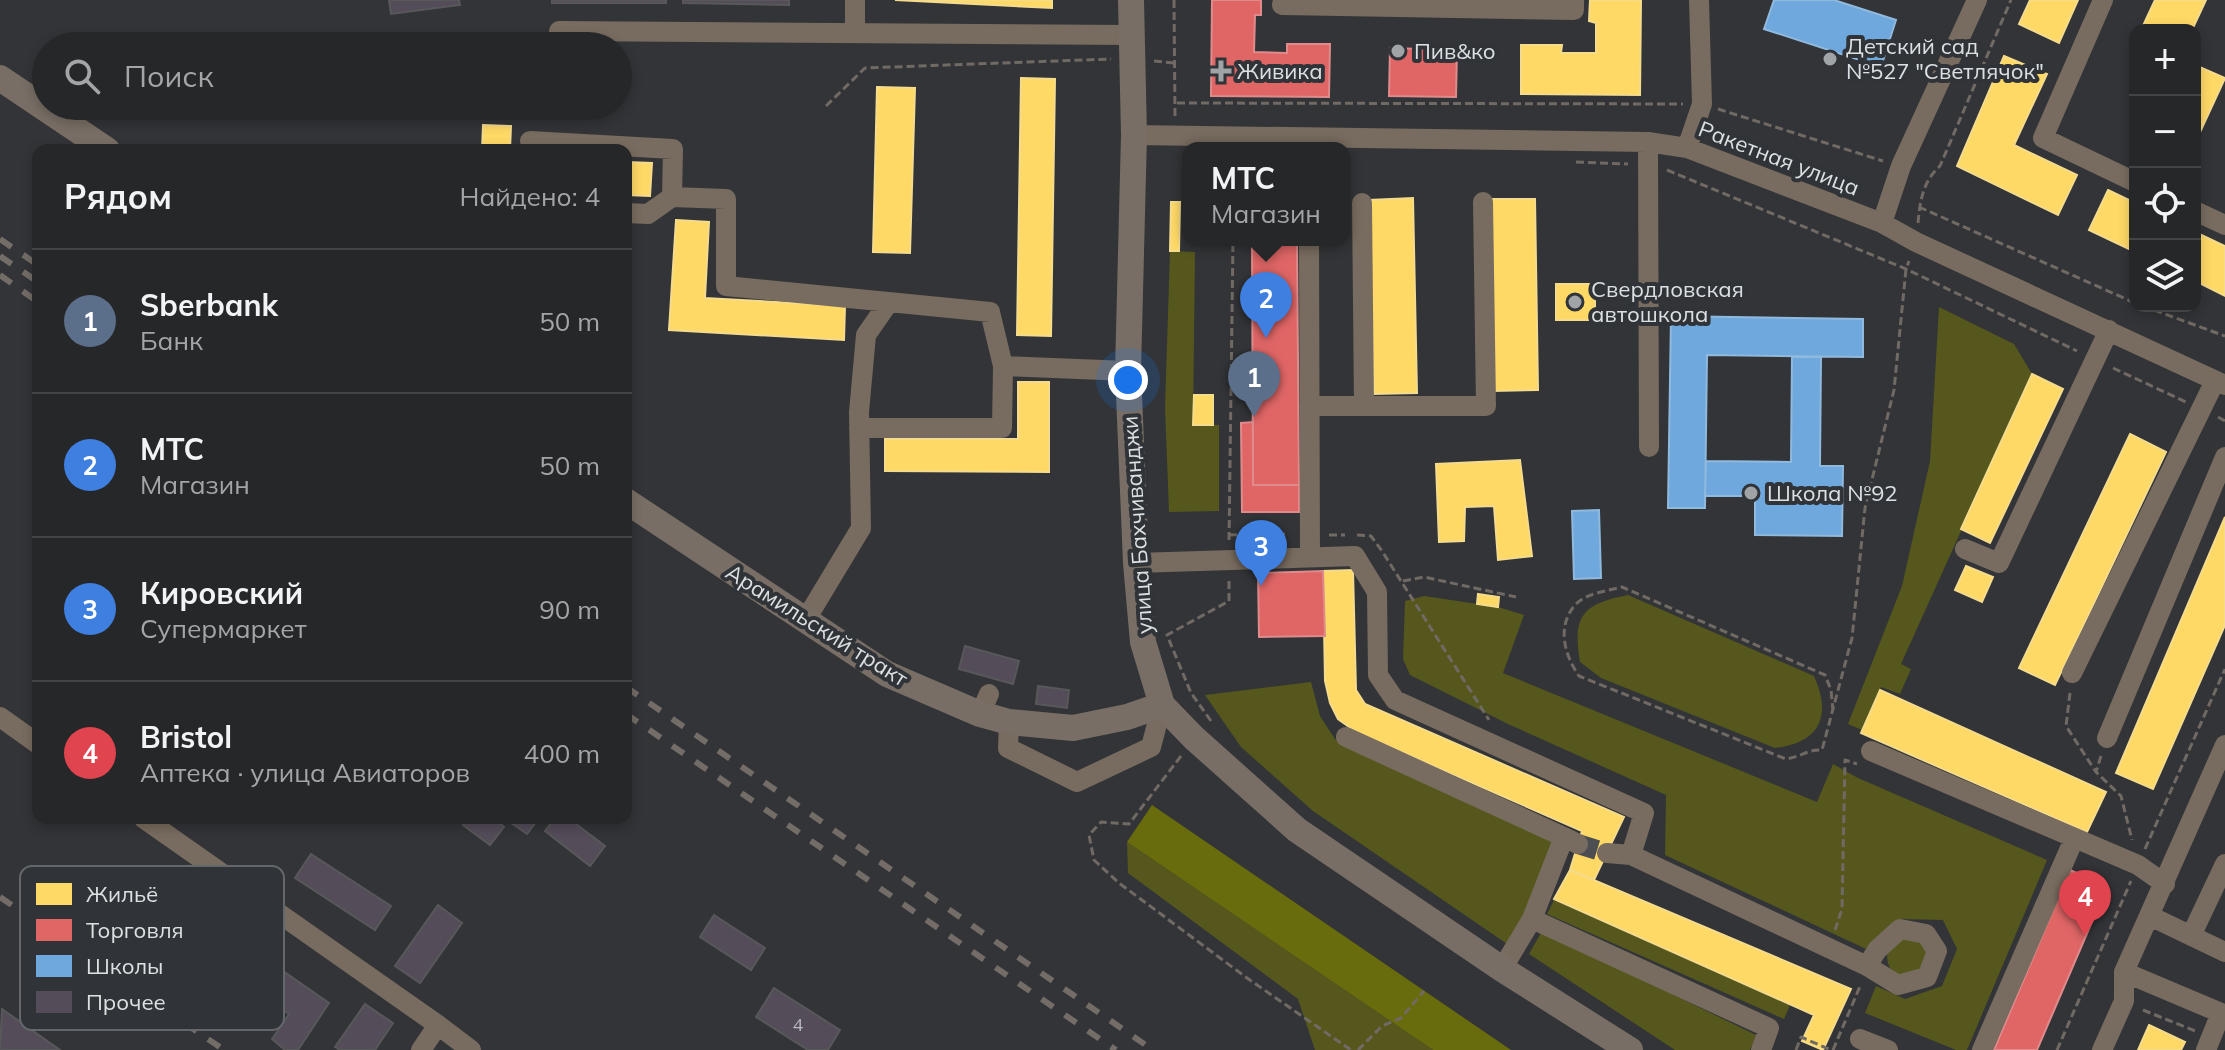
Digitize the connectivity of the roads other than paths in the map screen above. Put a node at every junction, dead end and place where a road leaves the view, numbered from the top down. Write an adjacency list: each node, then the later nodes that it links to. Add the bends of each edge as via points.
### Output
1 (855, 0): 9 (street)
2 (1131, 0): 10 (main road, улица Бахчиванджи)
3 (1283, 0): 4 (street, via 1282,5 1574,10)
4 (1574, 0)
5 (1699, 0): 20 (street, via 1702,104)
6 (1977, 0): 27 (street, via 1954,36)
7 (2103, 0): 21 (street, via 2043,138)
8 (559, 31): 9 (street)
9 (855, 33): 10 (street)
10 (1131, 47): 14 (main road, улица Бахчиванджи)
11 (0, 78): 12 (main road)
12 (32, 100)
13 (62, 120): 17 (main road)
14 (1134, 135): 16 (street, Ракетная улица); 33 (main road, улица Бахчиванджи)
15 (530, 141): 18 (street)
16 (1648, 142): 20 (street, Ракетная улица); 38 (street)
17 (98, 144)
18 (584, 144)
19 (632, 147): 22 (street, via 673,149)
20 (1687, 148): 27 (street, Ракетная улица)
21 (2129, 179)
22 (672, 197): 25 (street, via 648,214); 30 (street, via 726,199 726,286)
23 (1483, 202): 36 (street, via 1486,406)
24 (1362, 203): 36 (street)
25 (632, 213)
26 (2201, 214): 28 (street)
27 (1882, 223): 31 (street, Ракетная улица)
28 (2225, 225)
29 (1309, 246): 35 (street)
30 (889, 302): 32 (street, via 990,312); 37 (street, via 866,335)
31 (2109, 330): 34 (street, Ракетная улица); 41 (street, via 1999,563)
32 (1003, 366): 33 (street); 37 (street, via 1002,428)
33 (1128, 371): 43 (main road, улица Бахчиванджи)
34 (2220, 383): 45 (street, via 2202,409)
35 (1309, 406): 36 (street); 42 (street)
36 (1364, 406)
37 (859, 428): 44 (street, via 861,528)
38 (1649, 447)
39 (2225, 457): 50 (street)
40 (632, 505): 44 (main road, Арамильский тракт)
41 (1965, 549)
42 (1310, 557): 43 (street); 57 (street, via 1355,556 1377,592 1378,675 1395,700 1644,813)
43 (1136, 563): 46 (main road, улица Бахчиванджи, via 1143,642)
44 (805, 621): 48 (main road, Арамильский тракт, via 887,674 984,704)
45 (2072, 673)
46 (1162, 705): 48 (main road, Арамильский тракт, via 1073,728); 48 (street, via 1151,747 1077,782 1008,748); 67 (main road, улица Бахчиванджи, via 1205,727 1297,830)
47 (0, 717): 51 (street)
48 (1009, 722)
49 (1346, 737): 63 (street, via 1571,840)
50 (2107, 738)
51 (32, 740)
52 (2225, 745): 60 (street)
53 (1871, 751): 55 (street)
54 (152, 824): 59 (street)
55 (2074, 839): 60 (street, via 2138,865); 77 (street)
56 (1607, 853): 57 (street)
57 (1631, 855): 66 (street)
58 (2225, 864): 64 (street)
59 (211, 866)
60 (2165, 884): 61 (street)
61 (2150, 916): 64 (street); 68 (street)
62 (284, 917): 69 (street)
63 (1532, 919): 67 (street); 75 (street, via 1769,1028)
64 (2191, 936): 65 (street)
65 (2225, 952)
66 (1867, 966)
67 (1502, 969): 74 (main road, улица Бахчиванджи)
68 (2124, 972): 71 (street, via 2221,1013); 78 (street, via 2124,1001)
69 (438, 1025): 72 (street); 73 (street)
70 (1860, 1039): 76 (street)
71 (2203, 1042)
72 (421, 1050)
73 (471, 1050)
74 (1630, 1050)
75 (1761, 1050)
76 (1888, 1050)
77 (1982, 1050)
78 (2102, 1050)

